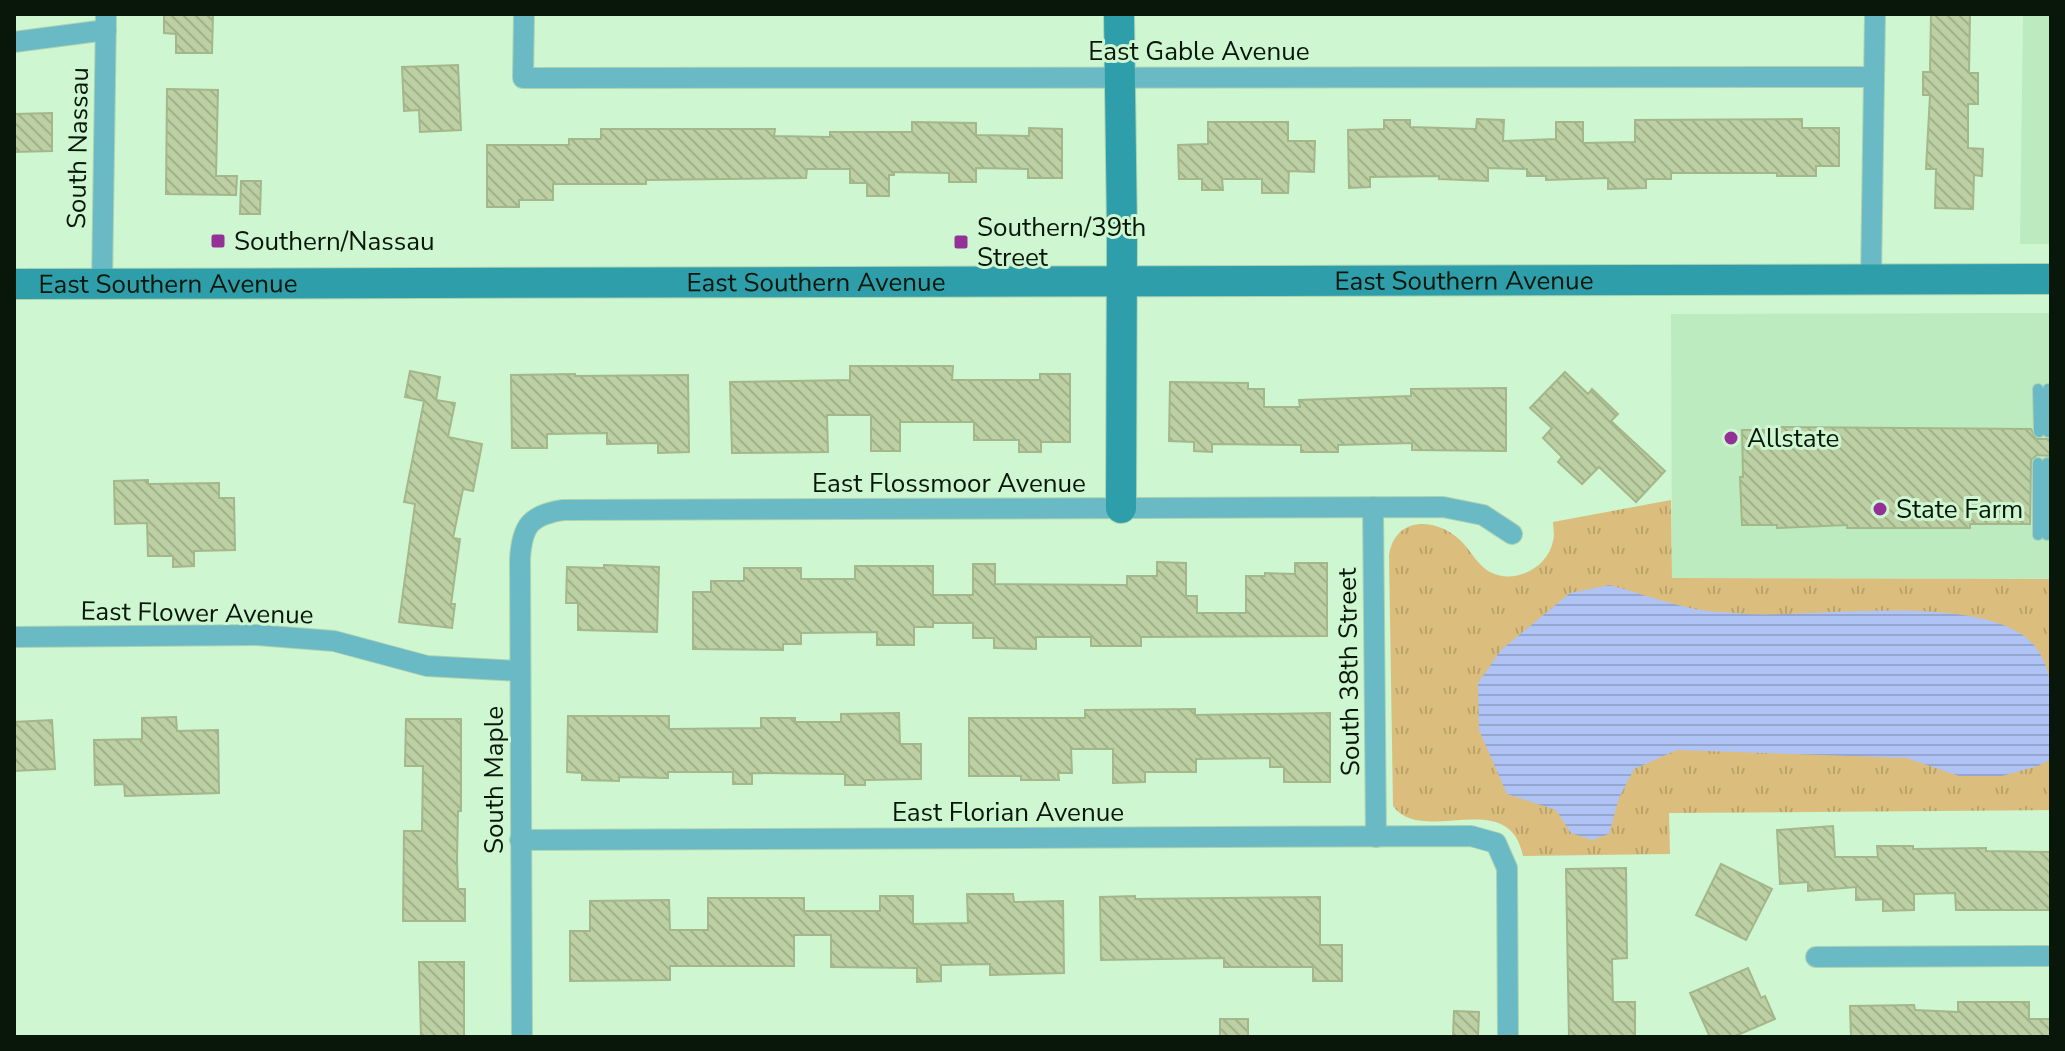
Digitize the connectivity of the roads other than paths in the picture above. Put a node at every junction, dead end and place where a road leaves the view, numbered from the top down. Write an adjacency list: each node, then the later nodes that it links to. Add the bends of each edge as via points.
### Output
1 (524, 14): 6 (street, East Gable Avenue, via 523,78)
2 (1119, 14): 6 (main road)
3 (1875, 14): 7 (street)
4 (106, 22): 5 (street); 12 (street, South Nassau)
5 (14, 42)
6 (1119, 77): 7 (street, East Gable Avenue); 10 (main road)
7 (1874, 77): 8 (street)
8 (1871, 279): 9 (main road, East Southern Avenue); 10 (main road, East Southern Avenue)
9 (2051, 279)
10 (1122, 280): 12 (main road, East Southern Avenue); 17 (main road)
11 (14, 284): 12 (main road, East Southern Avenue)
12 (102, 284)
13 (2043, 389): 14 (lane)
14 (2043, 432)
15 (2043, 463): 20 (lane)
16 (1373, 507): 17 (street, East Flossmoor Avenue); 19 (street, East Flossmoor Avenue, via 1463,510 1483,515); 23 (street, South 38th Street)
17 (1121, 508): 18 (street, East Flossmoor Avenue, via 563,510 537,516)
18 (528, 524): 22 (street, South Maple, via 520,559)
19 (1512, 534)
20 (2042, 535)
21 (14, 637): 22 (street, East Flower Avenue, via 257,635 334,641 427,666)
22 (520, 671): 24 (street, South Maple)
23 (1376, 837): 24 (street, East Florian Avenue); 28 (street, East Florian Avenue, via 1471,836 1496,843 1507,868)
24 (520, 840): 27 (street, South Maple)
25 (2051, 956): 26 (street)
26 (1816, 957)
27 (522, 1037)
28 (1508, 1037)

